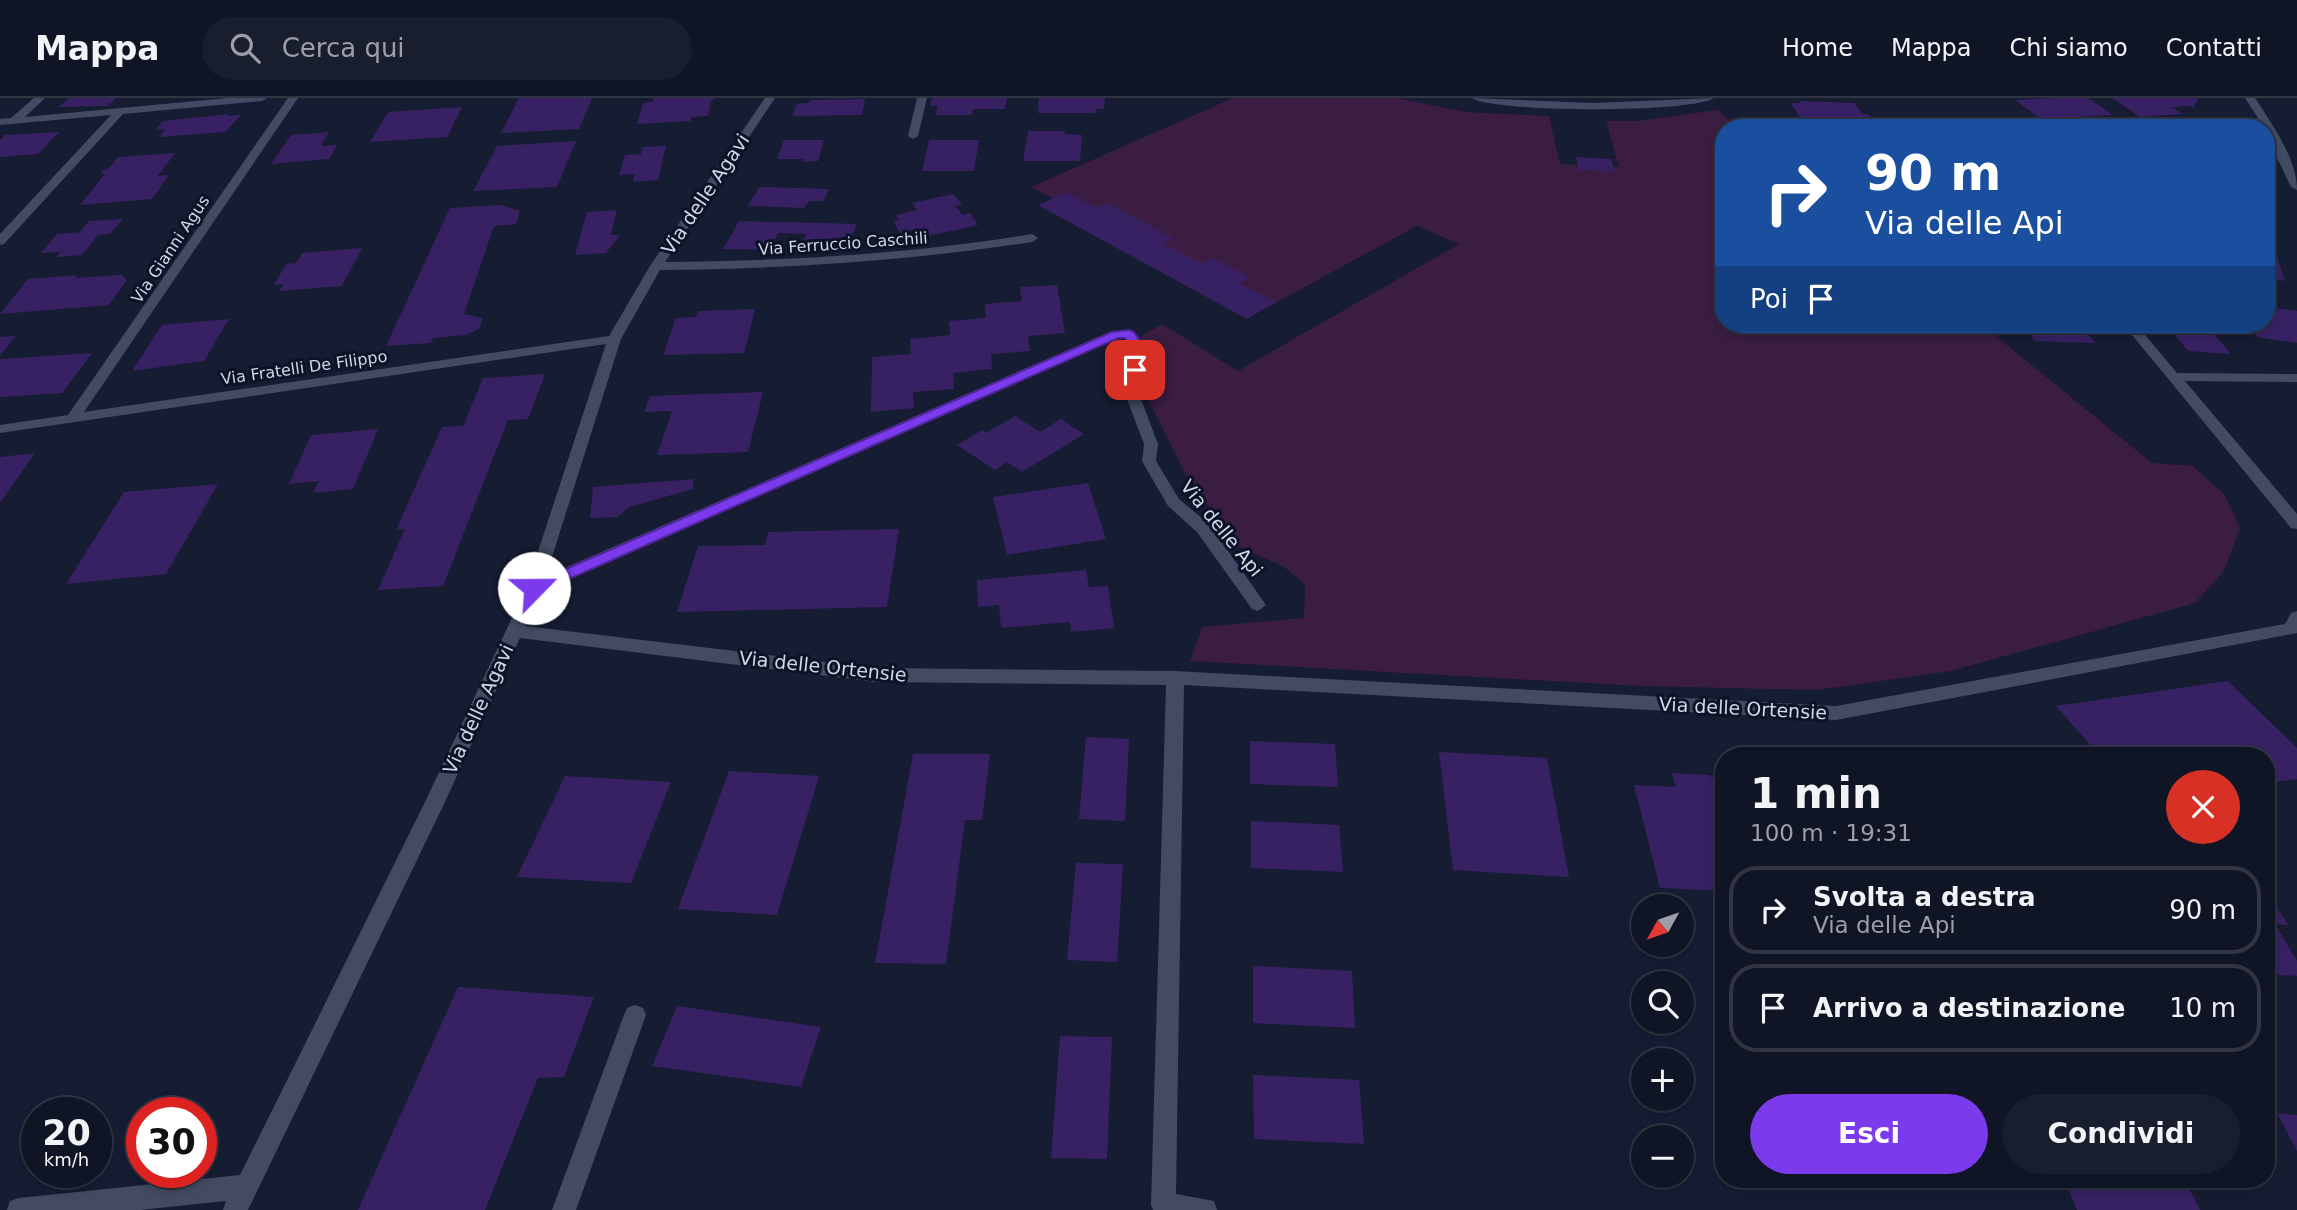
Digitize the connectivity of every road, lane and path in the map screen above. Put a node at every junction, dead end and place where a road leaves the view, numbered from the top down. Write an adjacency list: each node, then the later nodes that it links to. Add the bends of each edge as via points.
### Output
1 (40, 98): 12 (street)
2 (262, 98): 9 (street)
3 (293, 98): 24 (street, Via Gianni Agus)
4 (770, 98): 19 (street, Via delle Agavi)
5 (922, 98): 14 (street)
6 (1477, 98): 7 (street, via 1607,105)
7 (1709, 98)
8 (2250, 98): 11 (street)
9 (172, 101): 10 (street)
10 (121, 110): 12 (street); 18 (street)
11 (2264, 119)
12 (14, 121): 13 (street)
13 (0, 122)
14 (913, 136)
15 (2275, 142): 16 (street)
16 (2297, 187)
17 (1031, 238): 19 (street, Via Ferruccio Caschili, via 964,250 844,261)
18 (0, 241)
19 (656, 266): 21 (street, Via delle Agavi)
20 (2136, 333): 22 (street)
21 (614, 338): 24 (street, Via Fratelli De Filippo); 27 (street, Via delle Agavi)
22 (2173, 377): 23 (street); 26 (street)
23 (2297, 378)
24 (73, 418): 25 (street, Via Fratelli De Filippo)
25 (0, 429)
26 (2297, 524)
27 (534, 588): 28 (street, Via delle Api, via 1116,334 1129,334 1137,346 1132,394 1151,444 1149,461 1174,502 1203,528); 30 (street, Via delle Agavi)
28 (1258, 605)
29 (2297, 617): 31 (street, Via delle Ortensie, via 2291,629 1836,713)
30 (514, 631): 31 (street, Via delle Ortensie, via 876,675); 33 (street, Via delle Agavi, via 435,804)
31 (1175, 678): 37 (street, via 1163,1205)
32 (635, 1015): 36 (street)
33 (246, 1187): 34 (street); 35 (street, Via delle Agavi)
34 (19, 1210)
35 (235, 1210)
36 (564, 1210)
37 (1205, 1210)

